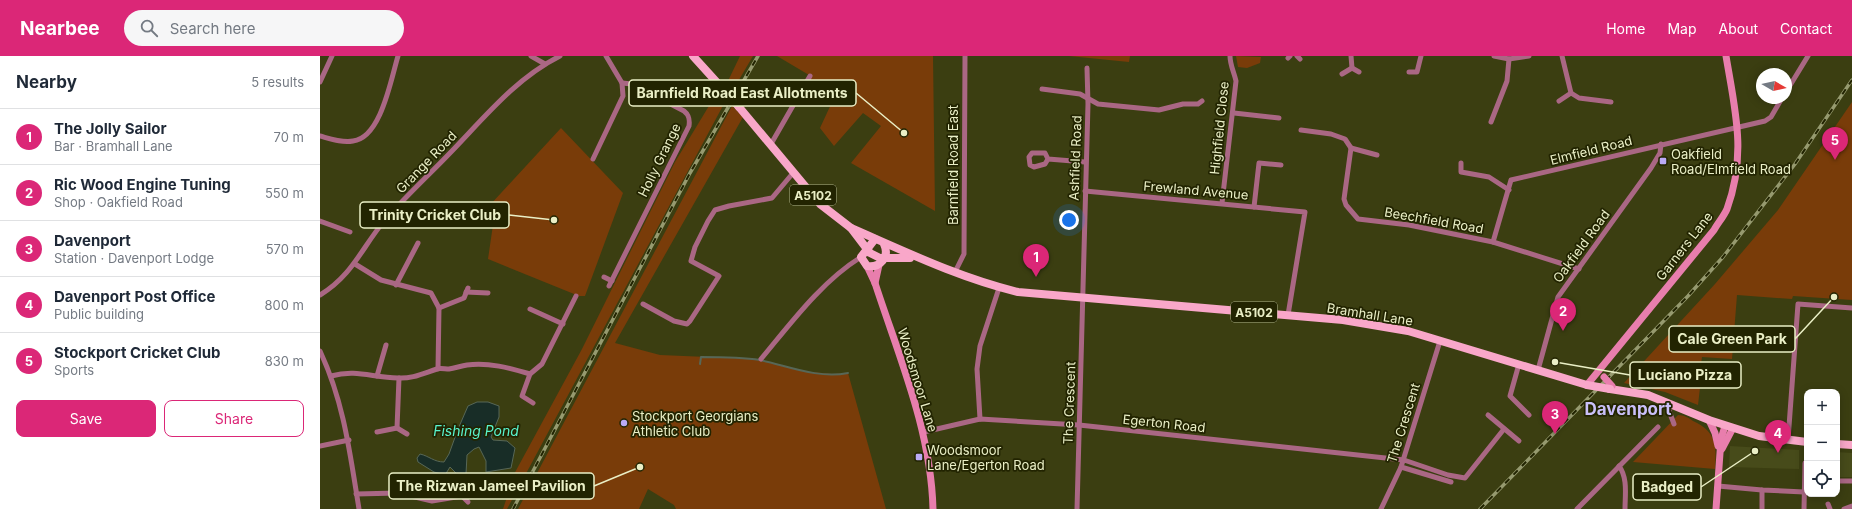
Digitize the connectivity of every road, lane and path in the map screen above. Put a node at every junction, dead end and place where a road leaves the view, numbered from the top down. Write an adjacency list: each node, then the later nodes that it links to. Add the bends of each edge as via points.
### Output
1 (332, 56): 24 (street)
2 (398, 56): 39 (street, via 380,114 375,126 365,137 343,142)
3 (531, 56): 17 (street)
4 (560, 56): 17 (street, Grange Road)
5 (606, 56): 26 (street)
6 (693, 56): 40 (main road, Bramhall Lane / A5102, bridge)
7 (965, 56): 69 (street, Barnfield Road East, via 964,254)
8 (1230, 56): 34 (street, Highfield Close, via 1230,65 1236,81)
9 (1351, 56): 19 (street)
10 (1421, 56): 21 (street, via 1417,72)
11 (1494, 56): 16 (street)
12 (1529, 56): 16 (street)
13 (1562, 56): 28 (street)
14 (1726, 56): 37 (street, Garners Lane)
15 (1808, 56): 25 (street)
16 (1508, 59): 36 (street, via 1507,81)
17 (545, 64): 65 (street, Grange Road, via 515,87 385,220)
18 (1087, 68): 29 (street, Ashfield Road)
19 (1352, 68): 20 (street); 22 (street)
20 (1359, 72)
21 (1409, 72)
22 (1342, 74)
23 (810, 76): 40 (street)
24 (320, 82)
25 (1792, 82)
26 (622, 83): 44 (street, via 622,100); 71 (street, Holly Grange, via 632,84 684,111 688,114 690,122)
27 (1042, 89): 29 (street)
28 (1570, 93): 30 (street); 32 (street, via 1579,98)
29 (1088, 97): 31 (street, via 1098,104 1159,110 1183,104 1198,104); 46 (street, Ashfield Road)
30 (1559, 100)
31 (1202, 101)
32 (1611, 102)
33 (1779, 104): 37 (street, Elmfield Road, via 1771,117)
34 (1234, 113): 35 (street); 52 (street, Highfield Close)
35 (1279, 118)
36 (1491, 122)
37 (1738, 126): 41 (street, Elmfield Road); 90 (street, Garners Lane, via 1737,170 1726,210 1714,230)
38 (1301, 130): 42 (street, via 1331,134 1345,139)
39 (320, 136)
40 (771, 144): 49 (main road, Bramhall Lane / A5102)
41 (1661, 144): 50 (street, Elmfield Road, via 1512,180); 68 (street, Oakfield Road, via 1660,153 1652,168)
42 (1351, 148): 43 (street); 58 (street, Beechfield Road, via 1344,199 1358,218 1409,225)
43 (1377, 155)
44 (593, 159)
45 (1048, 160): 46 (street)
46 (1085, 162): 51 (street, Ashfield Road)
47 (1461, 163): 50 (street, via 1460,172 1489,177)
48 (1281, 165): 53 (street, via 1259,163)
49 (793, 173): 55 (main road, Bramhall Lane / A5102, via 820,204); 80 (street, via 772,198 716,210 708,221 695,247 692,261 719,276 687,324 674,321)
50 (1509, 190): 58 (street, Elmfield Road)
51 (1085, 191): 52 (street, Frewland Avenue); 79 (street, Ashfield Road)
52 (1222, 203): 53 (street, Frewland Avenue)
53 (1254, 206): 84 (street, Frewland Avenue, via 1305,212)
54 (320, 221): 56 (street)
55 (851, 228): 57 (main road, Bramhall Lane / A5102); 61 (main road, Bramhall Lane / A5102)
56 (350, 232)
57 (875, 239): 60 (main road, Bramhall Lane / A5102); 61 (main road)
58 (1493, 242): 68 (street, Beechfield Road)
59 (418, 243): 73 (street)
60 (884, 244): 63 (main road); 64 (main road, Bramhall Lane / A5102)
61 (867, 249): 62 (main road); 63 (main road, Bramhall Lane / A5102, via 874,256)
62 (861, 257): 67 (main road); 89 (street, via 806,306)
63 (885, 258): 64 (main road, Bramhall Lane / A5102); 66 (main road)
64 (919, 258): 69 (main road, Bramhall Lane / A5102)
65 (355, 264): 73 (street, via 381,280); 77 (street, Grange Road, via 342,279)
66 (878, 265): 67 (main road); 72 (street)
67 (867, 266): 72 (street, Woodsmoor Lane)
68 (1578, 269): 93 (street, Oakfield Road, via 1558,297)
69 (955, 272): 75 (main road, Bramhall Lane / A5102)
70 (604, 277): 71 (street)
71 (612, 281): 74 (street, Holly Grange)
72 (875, 283): 113 (street, Woodsmoor Lane)
73 (396, 285): 81 (street, via 431,293)
74 (609, 286)
75 (999, 288): 79 (main road, Bramhall Lane / A5102); 104 (street, via 980,346)
76 (488, 293): 81 (street, via 467,290 464,298)
77 (320, 295)
78 (576, 296): 85 (street)
79 (1083, 297): 84 (main road, Bramhall Lane / A5102); 107 (street, The Crescent)
80 (643, 304)
81 (439, 308): 92 (street)
82 (1852, 308): 116 (street, via 1798,304)
83 (530, 309): 85 (street)
84 (1288, 315): 86 (main road, Bramhall Lane / A5102, via 1402,329)
85 (562, 324): 94 (street, via 542,364)
86 (1440, 341): 91 (main road, Bramhall Lane / A5102); 123 (street, The Crescent)
87 (386, 345): 96 (street)
88 (320, 351): 95 (street)
89 (761, 359)
90 (1606, 361): 98 (street, Garners Lane); 99 (street, bridge, via 1604,377)
91 (1519, 364): 93 (main road, Bramhall Lane / A5102); 103 (street, via 1510,396)
92 (438, 369): 94 (street, via 468,364 509,367); 97 (street, via 423,375)
93 (1538, 370): 98 (main road, Bramhall Lane / A5102)
94 (530, 374): 101 (street, via 522,396)
95 (331, 376): 96 (street, via 359,372); 115 (street)
96 (377, 376): 97 (street)
97 (399, 378): 110 (street)
98 (1587, 385): 99 (main road, Bramhall Lane / A5102, bridge)
99 (1613, 388): 100 (main road, Bramhall Lane / A5102, via 1648,395)
100 (1666, 402): 105 (main road, Bramhall Lane / A5102); 106 (street)
101 (533, 404)
102 (1488, 415): 111 (street)
103 (1529, 415)
104 (980, 419): 107 (street, Egerton Road); 113 (street, Egerton Road)
105 (1709, 420): 109 (main road, Bramhall Lane / A5102); 122 (street, via 1715,432)
106 (1674, 424)
107 (1079, 425): 123 (street, Egerton Road); 140 (street, The Crescent)
108 (1658, 427): 124 (street)
109 (1729, 427): 116 (main road, Bramhall Lane / A5102, via 1759,436); 122 (street, via 1721,439)
110 (397, 428): 112 (street); 114 (street)
111 (1504, 428): 117 (street); 123 (street, Egerton Road, via 1465,478)
112 (377, 432)
113 (924, 432): 139 (street, Woodsmoor Lane)
114 (407, 434)
115 (349, 440): 121 (street); 133 (street)
116 (1788, 440): 118 (main road, Bramhall Lane / A5102)
117 (1519, 441)
118 (1804, 442)
119 (1840, 444): 120 (main road)
120 (1852, 445)
121 (320, 446)
122 (1720, 454): 129 (street)
123 (1404, 460): 125 (street, The Crescent)
124 (1619, 466): 142 (street); 143 (street, via 1624,474)
125 (1401, 467): 128 (street); 141 (street, The Crescent)
126 (1840, 481): 127 (street)
127 (1852, 481)
128 (1451, 482)
129 (1718, 486): 131 (street); 144 (street)
130 (471, 489): 134 (street)
131 (1762, 490): 132 (street); 145 (street)
132 (1804, 492)
133 (356, 494): 134 (street, via 398,493 432,501); 138 (street)
134 (462, 496): 136 (street)
135 (1804, 497): 146 (street)
136 (468, 502)
137 (1852, 506): 147 (street)
138 (359, 509)
139 (933, 509)
140 (1077, 509)
141 (1381, 509)
142 (1577, 509)
143 (1626, 509)
144 (1716, 509)
145 (1762, 509)
146 (1804, 509)
147 (1844, 509)

